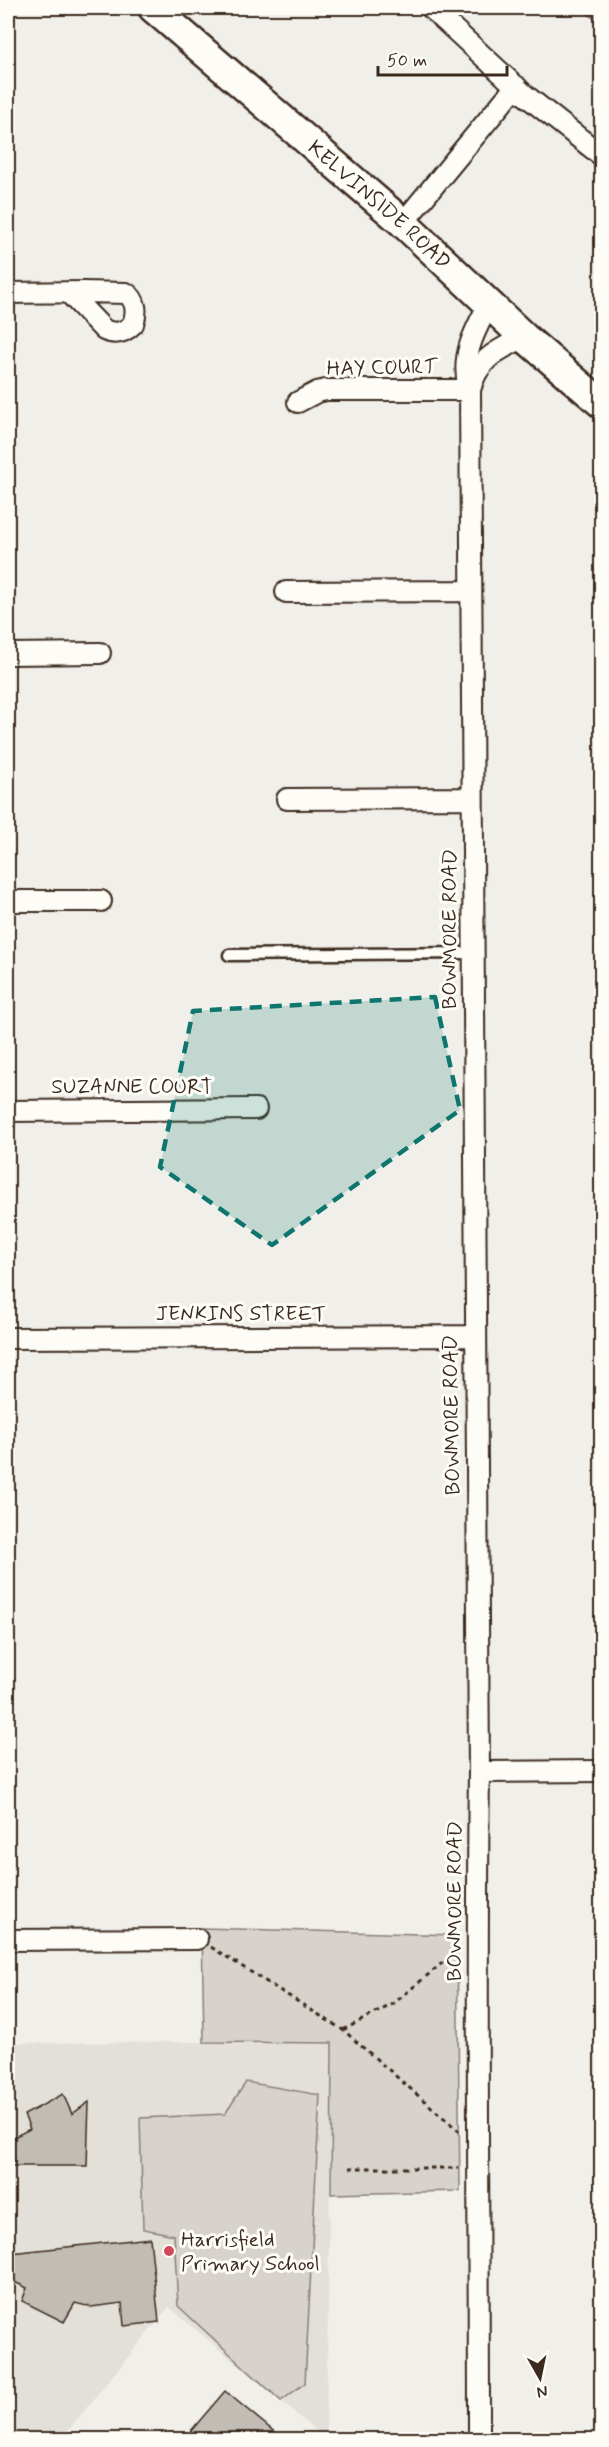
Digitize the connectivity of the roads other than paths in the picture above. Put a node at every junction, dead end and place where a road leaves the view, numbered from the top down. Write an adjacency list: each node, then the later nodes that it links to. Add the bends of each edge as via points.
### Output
1 (153, 8): 5 (street, KELVINSIDE ROAD)
2 (431, 8): 3 (street)
3 (516, 86): 4 (street); 5 (street)
4 (602, 156)
5 (403, 223): 8 (street, KELVINSIDE ROAD)
6 (8, 293): 7 (street)
7 (69, 293)
8 (489, 304): 9 (street, KELVINSIDE ROAD); 10 (street, BOWMORE ROAD, via 467,354)
9 (524, 337): 10 (street, BOWMORE ROAD, via 487,358); 12 (street, KELVINSIDE ROAD)
10 (470, 390): 11 (street, HAY COURT, via 326,390); 13 (street, BOWMORE ROAD)
11 (298, 402)
12 (602, 404)
13 (471, 591): 14 (street); 17 (street, BOWMORE ROAD)
14 (286, 592)
15 (100, 653): 16 (street)
16 (8, 654)
17 (472, 798): 18 (street); 21 (street, BOWMORE ROAD)
18 (287, 799)
19 (8, 901): 20 (street)
20 (101, 901)
21 (473, 953): 22 (lane); 25 (street, BOWMORE ROAD)
22 (229, 955)
23 (256, 1109): 24 (street, SUZANNE COURT)
24 (8, 1111)
25 (474, 1336): 26 (street, JENKINS STREET); 28 (street, BOWMORE ROAD)
26 (8, 1338)
27 (602, 1771): 28 (street)
28 (479, 1772): 31 (street, BOWMORE ROAD)
29 (197, 1938): 30 (street)
30 (8, 1940)
31 (479, 2439)

